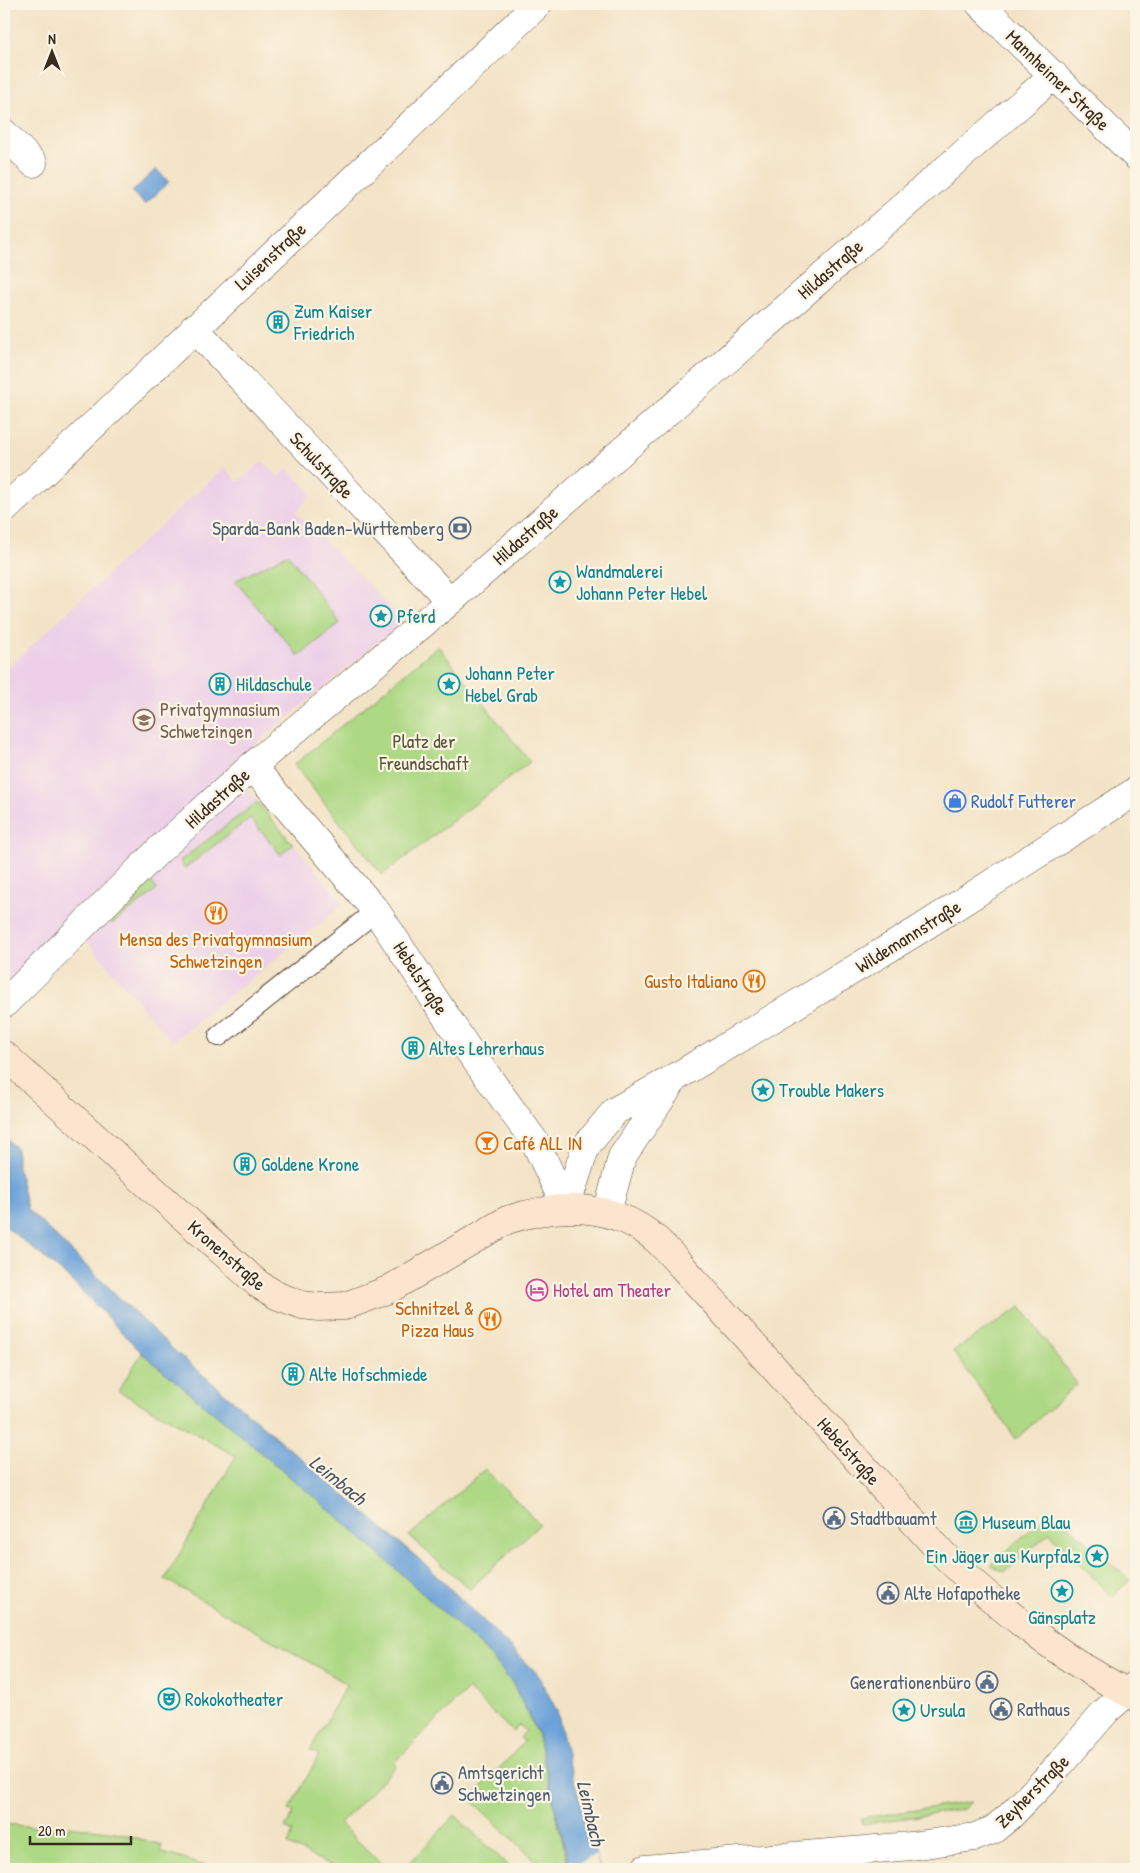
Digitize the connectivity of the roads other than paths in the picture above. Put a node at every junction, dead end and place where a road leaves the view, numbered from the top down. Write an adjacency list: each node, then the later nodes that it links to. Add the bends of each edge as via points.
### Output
1 (538, 4): 7 (street, Luisenstraße)
2 (980, 4): 3 (street, Mannheimer Straße)
3 (1054, 75): 5 (street, Mannheimer Straße); 9 (street, Hildastraße)
4 (4, 133): 6 (street)
5 (1136, 156)
6 (33, 163)
7 (194, 328): 8 (street, Luisenstraße); 9 (street, Schulstraße)
8 (4, 510)
9 (450, 601): 10 (street, Hildastraße)
10 (252, 766): 12 (street, Hebelstraße); 13 (street, Hildastraße, via 159,850)
11 (1136, 791): 16 (street, Wildemannstraße, via 914,933)
12 (376, 911): 14 (lane); 17 (street, Hebelstraße, via 469,1051 535,1142)
13 (4, 1004)
14 (219, 1036)
15 (4, 1054): 17 (street, Kronenstraße, via 258,1284 302,1305 345,1306 365,1300 388,1290 507,1220 527,1213)
16 (676, 1077): 17 (street, Wildemannstraße, via 615,1111 586,1146); 18 (street, Wildemannstraße, via 622,1157)
17 (566, 1207): 18 (street, Kronenstraße)
18 (607, 1213): 19 (street, Hebelstraße, via 636,1226 663,1247 977,1588 1046,1642)
19 (1133, 1692): 20 (street, Zeyherstraße, via 1108,1710 1010,1816 993,1830 975,1837)
20 (644, 1869)

